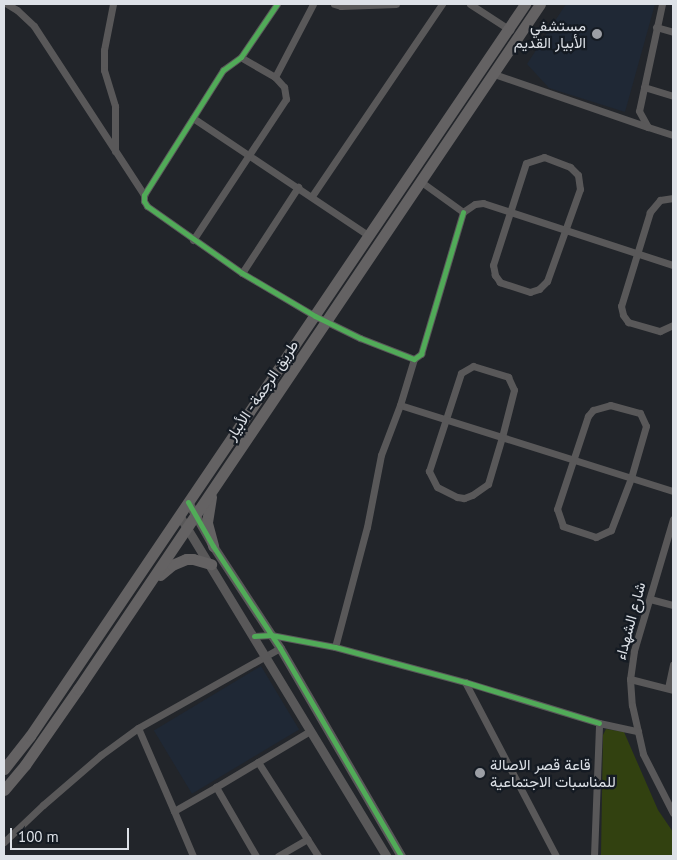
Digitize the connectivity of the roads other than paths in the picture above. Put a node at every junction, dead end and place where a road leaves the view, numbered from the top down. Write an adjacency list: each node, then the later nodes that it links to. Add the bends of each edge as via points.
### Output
1 (7, 4): 24 (street, via 34,26)
2 (113, 4): 24 (street, via 104,50 104,70 115,106)
3 (277, 4): 16 (street)
4 (313, 4): 18 (street)
5 (334, 4): 6 (street)
6 (396, 4)
7 (442, 4): 29 (street)
8 (470, 4): 13 (street)
9 (525, 4): 13 (highway, طريق الرجمة - الأبيار)
10 (540, 4): 15 (highway, طريق الرجمة - الأبيار)
11 (662, 4): 12 (street)
12 (656, 27): 14 (street); 19 (street)
13 (509, 29): 15 (street); 34 (highway, طريق الرجمة - الأبيار)
14 (673, 32)
15 (519, 36): 17 (highway, طريق الرجمة - الأبيار)
16 (241, 57): 18 (street); 21 (street, via 223,70)
17 (494, 74): 22 (street); 26 (highway, طريق الرجمة - الأبيار)
18 (275, 77): 25 (street, via 284,87 286,99)
19 (644, 87): 20 (street); 22 (street, via 639,111)
20 (673, 96)
21 (193, 118): 25 (street); 28 (street)
22 (648, 126): 23 (street)
23 (673, 135)
24 (115, 153): 28 (street)
25 (250, 155): 27 (street); 35 (street)
26 (420, 182): 32 (street); 40 (highway, طريق الرجمة - الأبيار)
27 (298, 187): 29 (street); 38 (street)
28 (144, 195): 35 (street, via 147,206)
29 (312, 196): 34 (street)
30 (673, 198): 36 (street, via 660,200 650,212)
31 (511, 210): 32 (street, via 478,203); 33 (street); 33 (street, via 526,163 544,157 570,166 578,175 580,188); 33 (street, via 493,265 500,282 530,292 539,288 547,281)
32 (463, 212): 42 (street, via 421,354)
33 (567, 229): 36 (street)
34 (368, 235): 39 (highway, طريق الرجمة - الأبيار)
35 (193, 240): 38 (street)
36 (637, 253): 37 (street); 41 (street, via 621,306 623,315 628,322 660,331)
37 (673, 265)
38 (242, 273): 39 (street)
39 (315, 316): 40 (street); 50 (highway, طريق الرجمة - الأبيار)
40 (326, 322): 42 (street); 48 (highway, طريق الرجمة - الأبيار)
41 (673, 325)
42 (414, 360): 43 (street)
43 (400, 405): 44 (street); 62 (street, via 381,455 367,526)
44 (447, 420): 45 (street); 45 (street, via 461,373 473,366 499,374 508,377 514,390); 45 (street, via 429,471 437,487 457,497 472,496 488,484)
45 (502, 437): 46 (street)
46 (574, 459): 47 (street); 47 (street, via 593,410 610,405 640,413 646,426); 47 (street, via 557,509 558,518 563,526 596,537 611,530)
47 (632, 478): 49 (street)
48 (215, 487): 52 (highway, طريق الرجمة - الأبيار); 55 (highway, via 207,510)
49 (673, 491)
50 (188, 502): 51 (highway, طريق الرجمة - الأبيار); 52 (street)
51 (179, 515): 54 (street); 74 (highway, طريق الرجمة - الأبيار, via 30,736)
52 (195, 515): 54 (highway, طريق الرجمة - الأبيار); 55 (street)
53 (673, 519): 58 (street, شارع الشهداء)
54 (188, 526): 56 (street); 57 (highway, طريق الرجمة - الأبيار)
55 (214, 546): 60 (street)
56 (211, 564): 57 (highway, via 193,558 178,561); 61 (street)
57 (150, 584): 76 (highway, طريق الرجمة - الأبيار, via 25,765)
58 (650, 599): 59 (street); 66 (street, شارع الشهداء, via 634,651)
59 (673, 605)
60 (271, 635): 61 (street); 62 (street); 63 (street)
61 (254, 636): 64 (street)
62 (335, 647): 67 (street)
63 (280, 648): 64 (street); 87 (street)
64 (267, 657): 70 (street); 71 (street)
65 (673, 665): 68 (street)
66 (630, 679): 68 (street); 72 (street, شارع الشهداء)
67 (465, 682): 69 (street); 88 (street)
68 (671, 689)
69 (599, 723): 72 (street); 89 (street)
70 (138, 728): 78 (street); 81 (street, via 100,755)
71 (310, 731): 73 (street); 86 (street)
72 (638, 731): 77 (street, شارع الشهداء, via 643,754)
73 (258, 762): 75 (street); 80 (street)
74 (4, 769)
75 (216, 786): 78 (street); 83 (street)
76 (4, 790)
77 (671, 803): 79 (street, شارع الشهداء)
78 (174, 811): 82 (street)
79 (673, 813)
80 (307, 839): 84 (street); 85 (street)
81 (4, 842)
82 (193, 856)
83 (256, 856)
84 (278, 856)
85 (318, 856)
86 (386, 856)
87 (401, 856)
88 (556, 856)
89 (594, 856)

